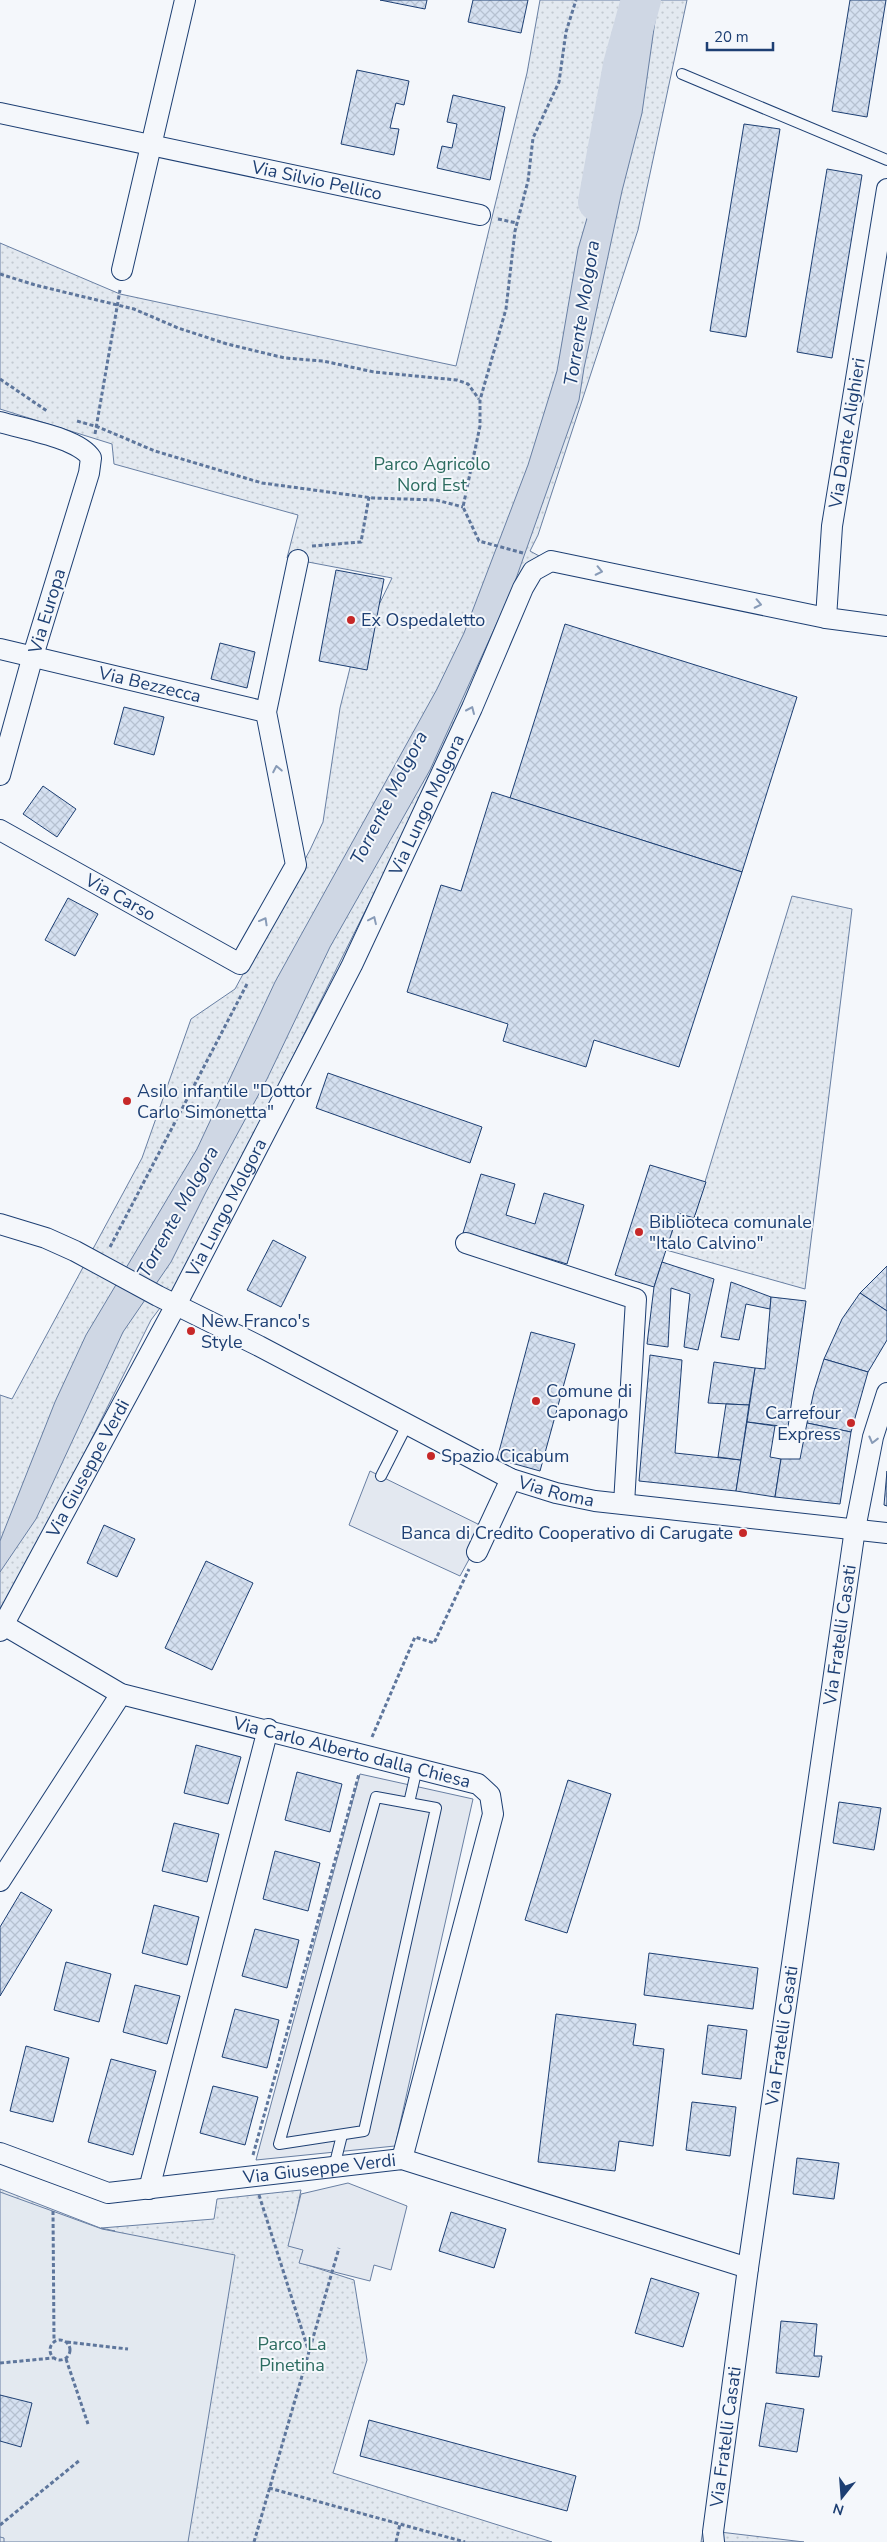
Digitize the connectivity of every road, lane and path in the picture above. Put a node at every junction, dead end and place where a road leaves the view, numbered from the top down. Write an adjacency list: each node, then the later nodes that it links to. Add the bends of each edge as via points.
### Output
1 (184, 0): 5 (street)
2 (576, 0): 13 (path, via 566,32 559,82 533,138 528,181 515,231 506,309)
3 (682, 74): 6 (lane)
4 (0, 113): 5 (street, Via Silvio Pellico)
5 (152, 146): 8 (street, Via Silvio Pellico); 9 (street)
6 (887, 160)
7 (887, 188): 22 (street, Via Dante Alighieri, via 832,526)
8 (480, 215)
9 (122, 270): 11 (path)
10 (0, 274): 11 (path)
11 (119, 304): 13 (path, via 227,344 285,358 323,361 374,372 457,380 468,384); 17 (path)
12 (0, 379): 14 (path)
13 (480, 400): 19 (path, via 480,426)
14 (50, 412)
15 (74, 420): 17 (path)
16 (0, 422): 25 (street, Via Europa, via 69,442 91,458)
17 (98, 426): 18 (path, via 156,451 232,476 296,489)
18 (369, 497): 19 (path, via 436,500); 21 (path, via 361,542 303,547)
19 (463, 507): 20 (path, via 479,541)
20 (529, 555)
21 (298, 560): 26 (street)
22 (826, 618): 23 (street); 33 (street, Via Lungo Molgora, one-way to 22, via 352,965 532,571 552,561)
23 (887, 626)
24 (0, 650): 25 (street, Via Bezzecca)
25 (32, 659): 26 (street, Via Bezzecca); 27 (street, Via Europa)
26 (266, 712): 29 (street, one-way to 26, via 296,865)
27 (0, 775)
28 (0, 830): 29 (street, Via Carso)
29 (240, 964): 32 (path, via 248,982)
30 (0, 1224): 32 (street, Via Roma, via 46,1238)
31 (466, 1243): 38 (street, via 636,1299)
32 (101, 1265): 33 (street, Via Roma)
33 (176, 1305): 35 (street, Via Roma); 42 (street, Via Giuseppe Verdi)
34 (887, 1393): 39 (street, Via Fratelli Casati, one-way to 39, via 871,1445)
35 (408, 1423): 36 (lane); 37 (street, Via Roma)
36 (381, 1476)
37 (511, 1478): 38 (street, Via Roma, via 556,1493); 41 (street)
38 (624, 1504): 39 (street, Via Roma)
39 (855, 1529): 40 (street, Via Roma); 57 (street, Via Fratelli Casati)
40 (887, 1533)
41 (477, 1552): 45 (path, via 434,1643 415,1638)
42 (2, 1628): 43 (street, Via Carlo Alberto dalla Chiesa)
43 (121, 1694): 44 (street, Via Carlo Alberto dalla Chiesa); 48 (street)
44 (268, 1729): 45 (street, Via Carlo Alberto dalla Chiesa); 54 (street)
45 (364, 1754): 46 (street, Via Carlo Alberto dalla Chiesa); 53 (path, via 251,2159)
46 (417, 1768): 47 (lane); 51 (street, Via Carlo Alberto dalla Chiesa, via 478,1784 490,1795 493,1814)
47 (409, 1803): 49 (lane, via 436,1808 364,2131); 49 (lane, via 376,1798 279,2144)
48 (0, 1881)
49 (342, 2135): 52 (lane)
50 (0, 2153): 54 (street, Via Giuseppe Verdi, via 108,2194)
51 (402, 2159): 52 (street, Via Giuseppe Verdi); 57 (street, Via Giuseppe Verdi)
52 (334, 2167): 53 (street, Via Giuseppe Verdi)
53 (253, 2177): 54 (street, Via Giuseppe Verdi); 61 (path)
54 (149, 2189)
55 (53, 2211): 58 (path)
56 (339, 2248): 61 (path)
57 (748, 2268): 73 (street, Via Fratelli Casati)
58 (54, 2341): 59 (path); 62 (path, via 50,2346)
59 (66, 2342): 60 (path); 63 (path, via 70,2347)
60 (128, 2350)
61 (309, 2352): 67 (path)
62 (53, 2358): 63 (path); 64 (path)
63 (66, 2359): 65 (path)
64 (0, 2362)
65 (88, 2424)
66 (80, 2460): 69 (path)
67 (269, 2488): 68 (path); 70 (path)
68 (400, 2524): 71 (path); 72 (path)
69 (0, 2525)
70 (254, 2542)
71 (396, 2542)
72 (465, 2542)
73 (714, 2542)

